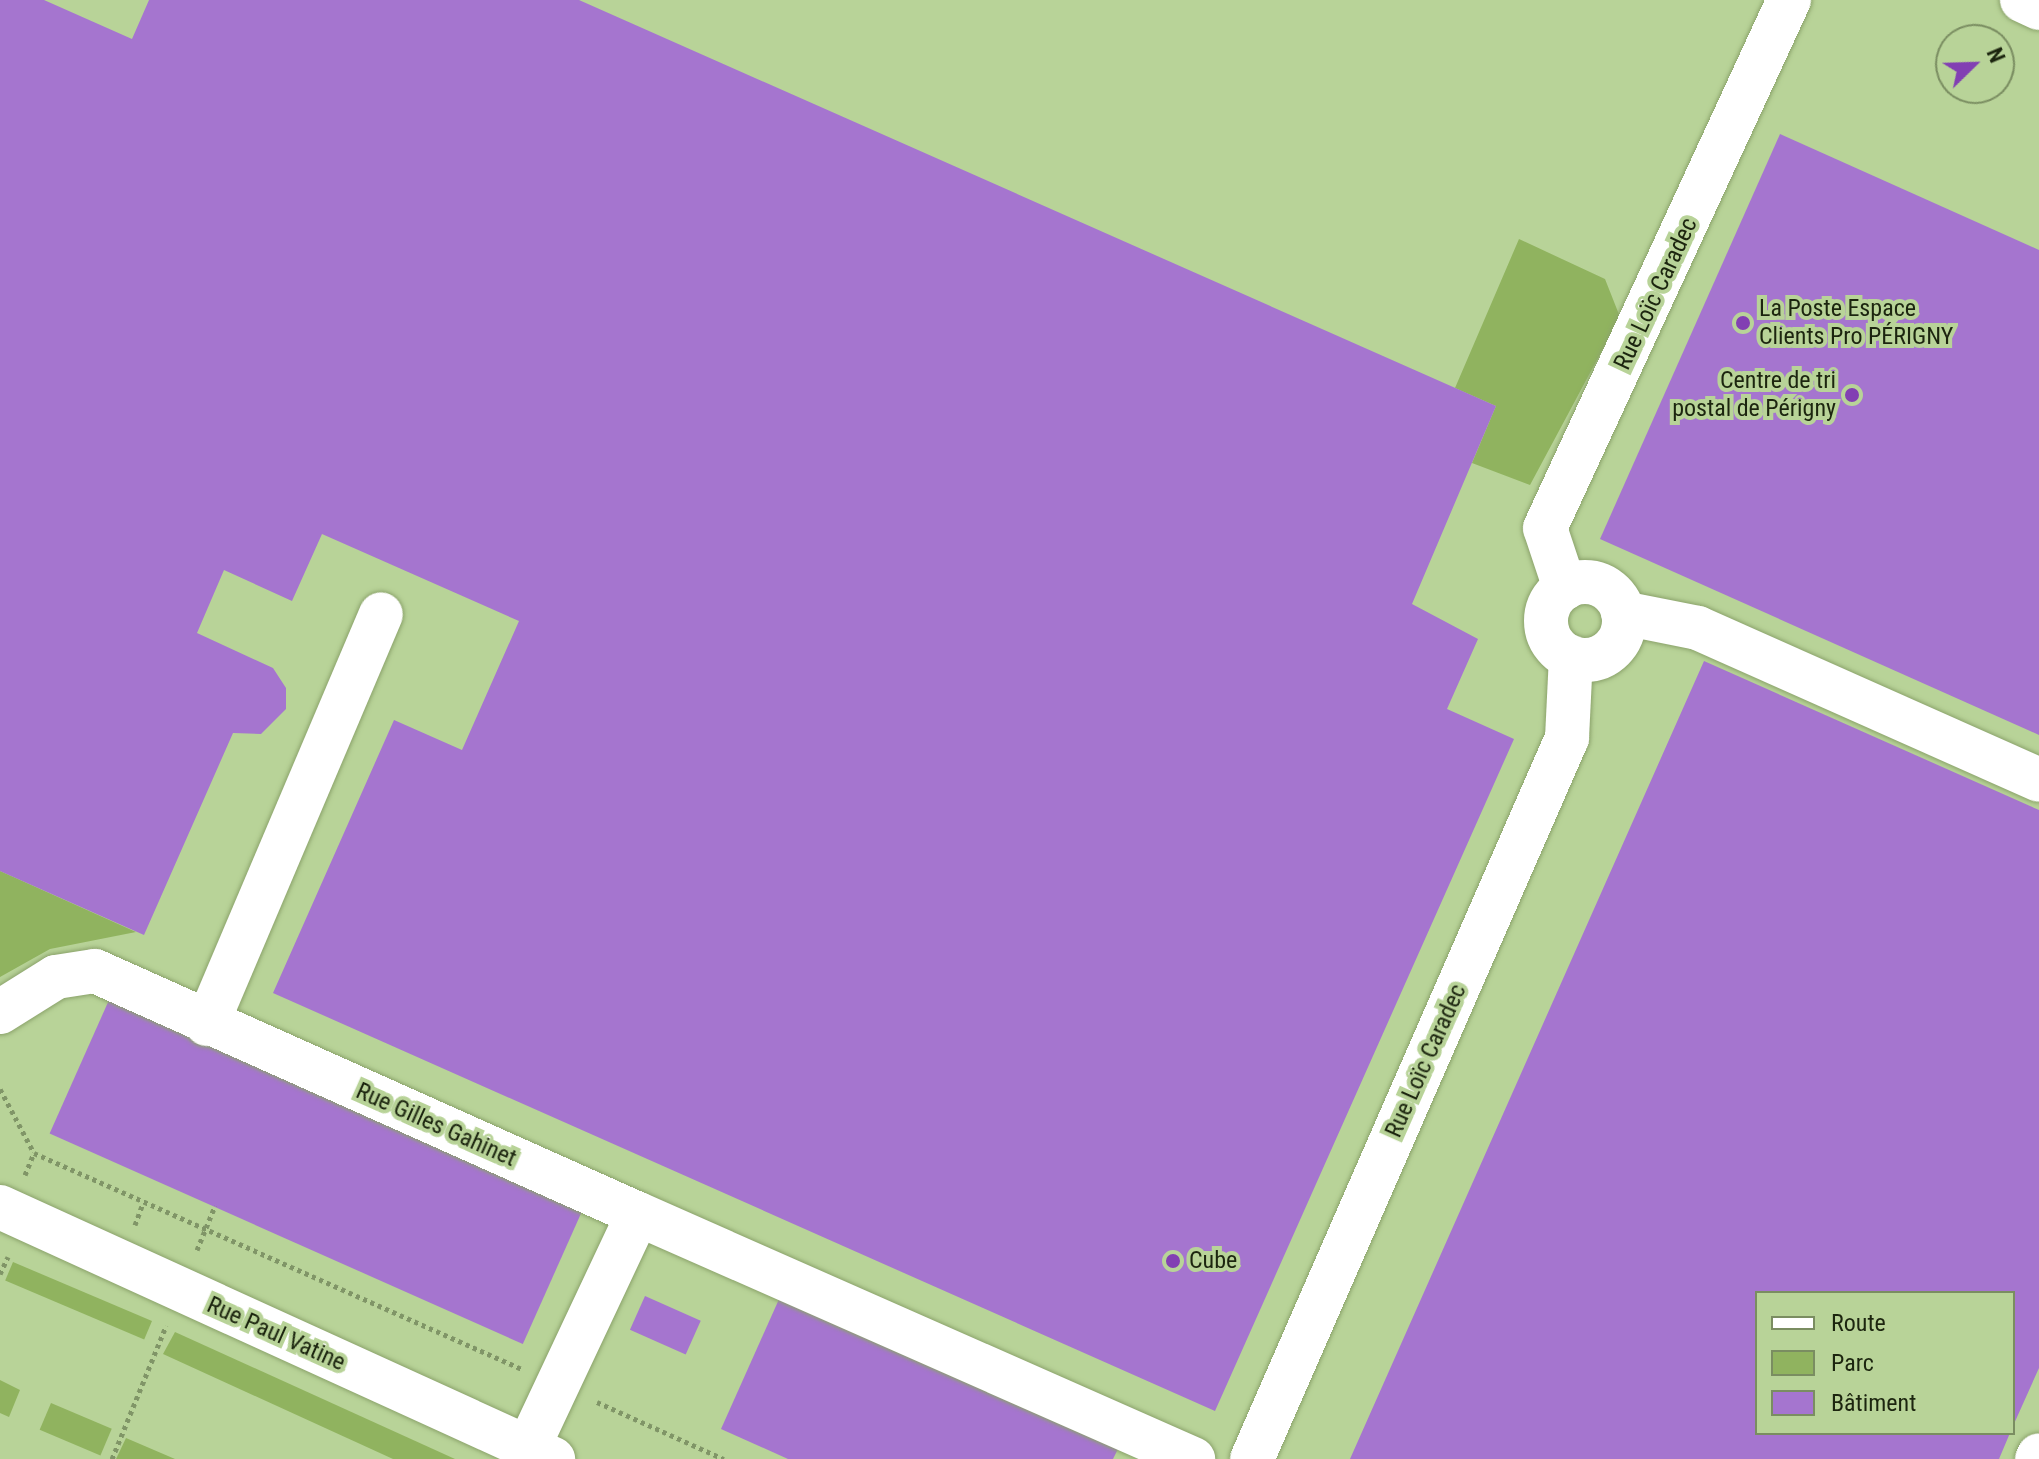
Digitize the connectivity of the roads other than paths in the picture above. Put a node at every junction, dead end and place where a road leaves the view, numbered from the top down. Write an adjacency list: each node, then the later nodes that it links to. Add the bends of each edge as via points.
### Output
1 (1789, 0): 4 (street, Rue Loïc Caradec, via 1545,528)
2 (2022, 0): 3 (street)
3 (2039, 8)
4 (1565, 588): 5 (street, via 1600,585); 7 (street, via 1546,618 1553,642)
5 (1623, 613): 7 (street, via 1621,636 1606,654); 8 (street, via 1698,628)
6 (381, 614): 10 (street)
7 (1571, 657): 17 (street, Rue Loïc Caradec, via 1567,738)
8 (2039, 780)
9 (0, 1012): 10 (street, Rue Gilles Gahinet, via 56,977 95,971)
10 (207, 1024): 14 (street, Rue Gilles Gahinet)
11 (0, 1034): 12 (street)
12 (0, 1041)
13 (0, 1207): 15 (street, Rue Paul Vatine)
14 (638, 1214): 15 (street, via 560,1386); 16 (street, Rue Gilles Gahinet)
15 (541, 1453)
16 (1193, 1459)
17 (1252, 1459)

